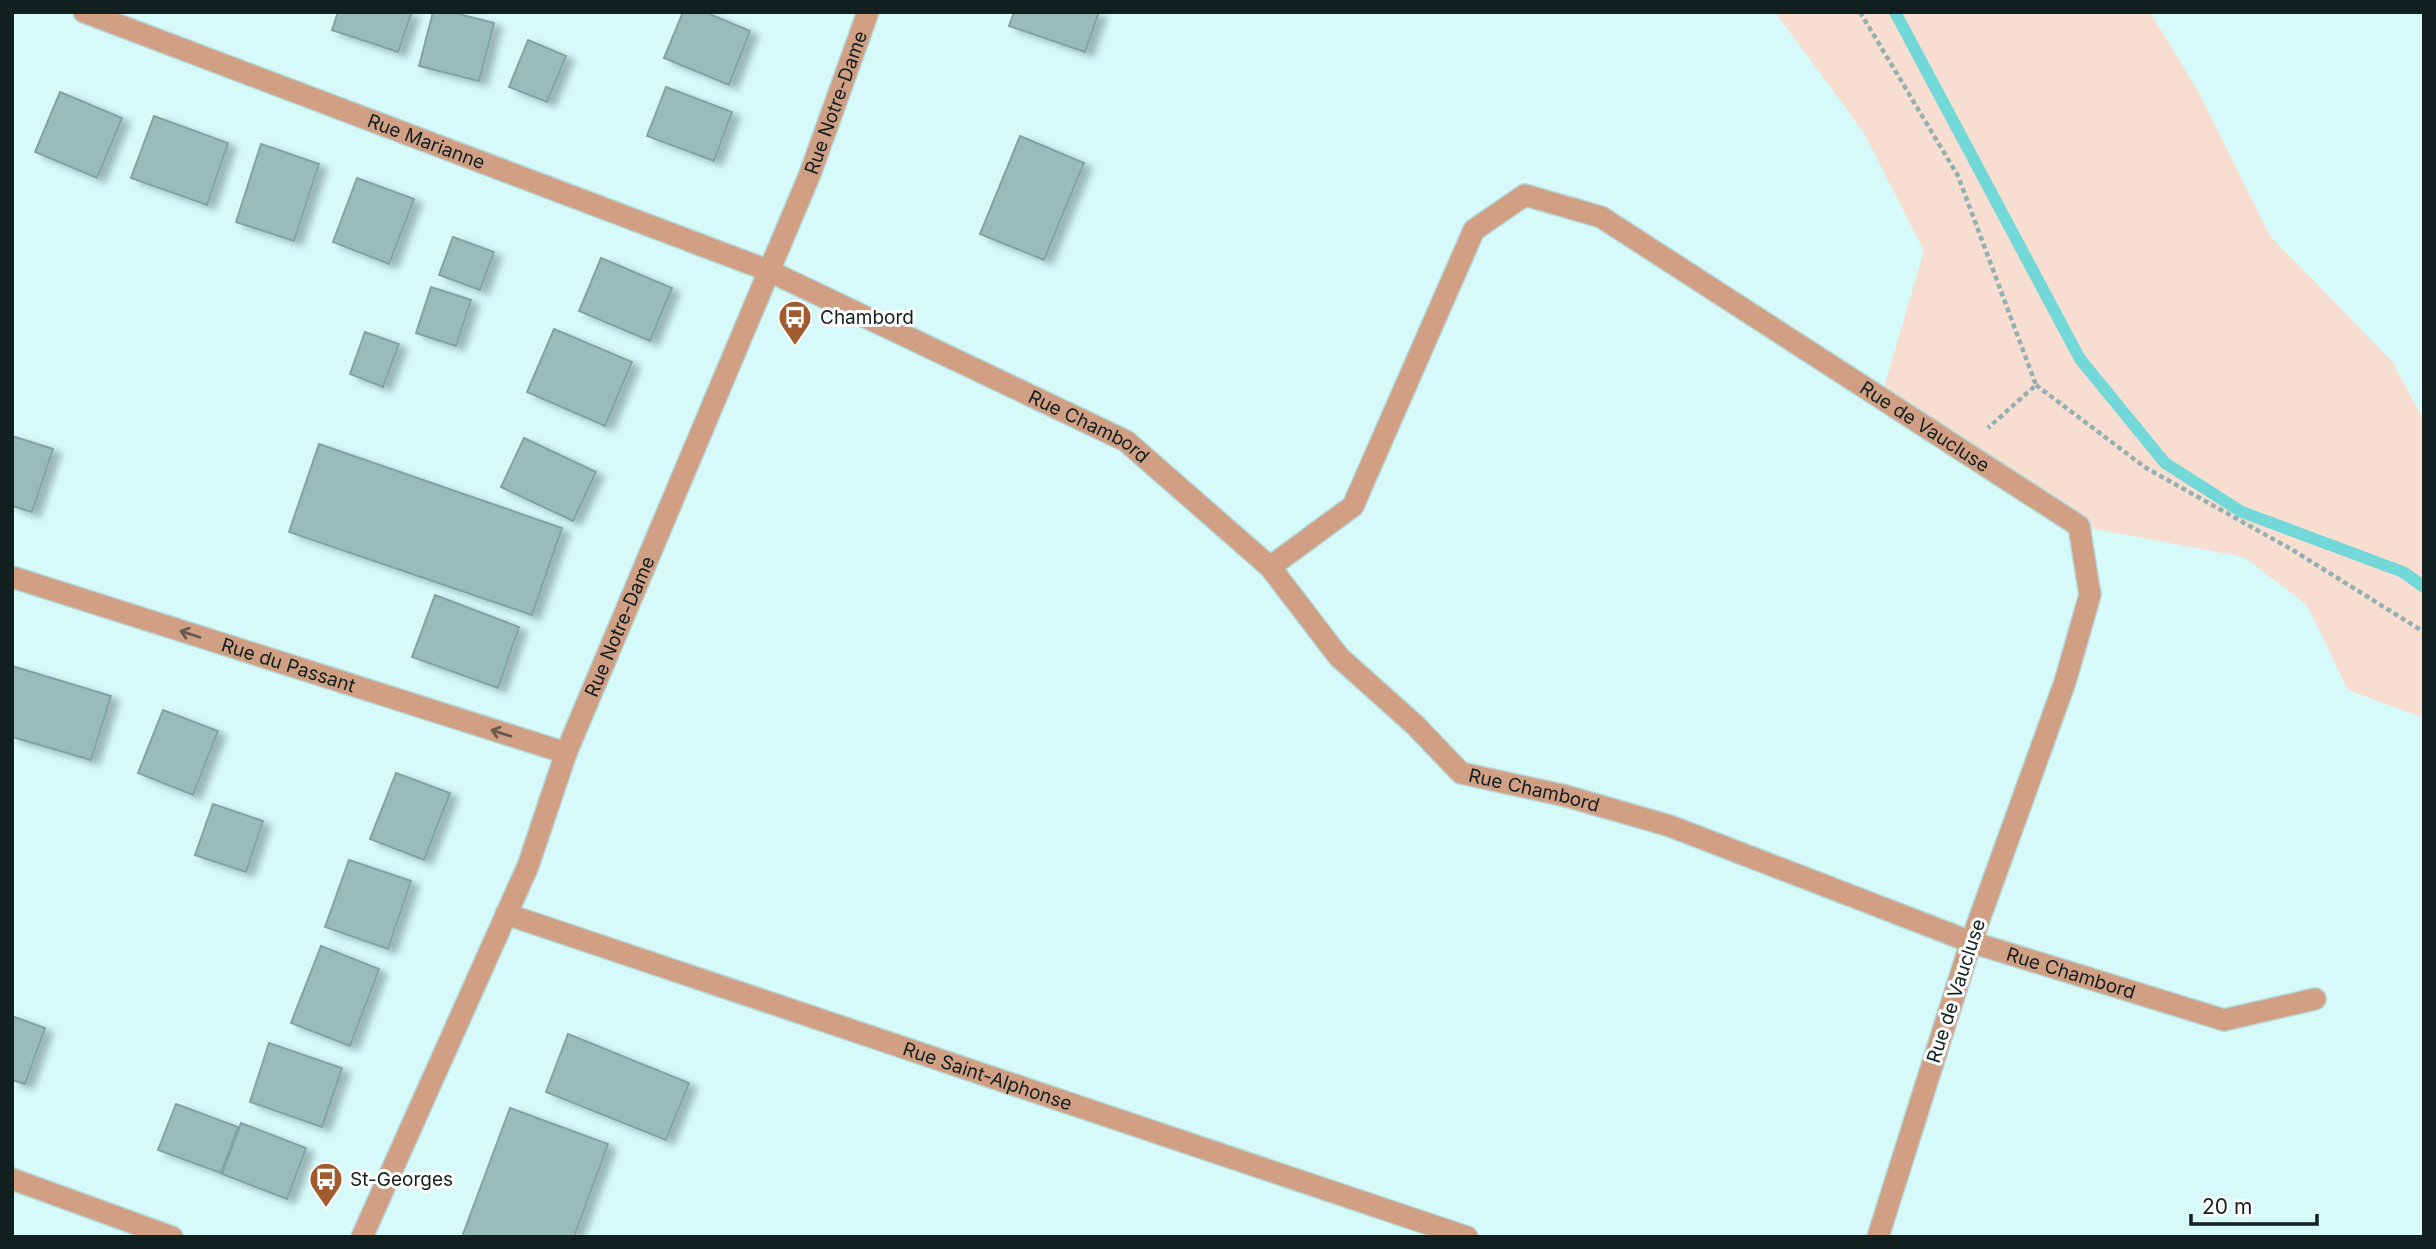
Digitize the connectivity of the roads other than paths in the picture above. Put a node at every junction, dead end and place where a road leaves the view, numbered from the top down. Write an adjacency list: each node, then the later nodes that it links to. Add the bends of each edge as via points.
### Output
1 (84, 12): 3 (street, Rue Marianne)
2 (868, 12): 3 (street, Rue Notre-Dame, via 810,174)
3 (767, 270): 4 (street, Rue Chambord, via 1126,441); 6 (street, Rue Notre-Dame)
4 (1270, 567): 8 (street, Rue Chambord, via 1339,657 1461,773 1566,796 1670,826); 8 (street, Rue de Vaucluse, via 1353,506 1474,230 1525,195 1601,217 2079,526 2090,595 2065,682)
5 (12, 578): 6 (street, Rue du Passant, one-way to 5)
6 (566, 753): 7 (street, Rue Notre-Dame, via 528,866)
7 (506, 914): 12 (street, Rue Notre-Dame); 13 (street, Rue Saint-Alphonse)
8 (1971, 942): 9 (street, Rue Chambord, via 2224,1020); 14 (street, Rue de Vaucluse)
9 (2315, 999)
10 (12, 1179): 11 (street)
11 (172, 1237)
12 (362, 1237)
13 (1467, 1237)
14 (1878, 1237)

